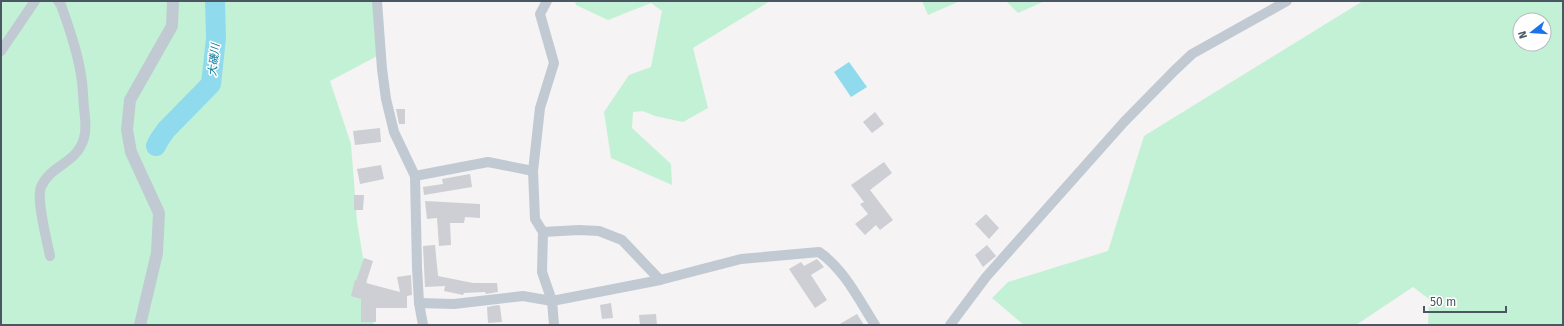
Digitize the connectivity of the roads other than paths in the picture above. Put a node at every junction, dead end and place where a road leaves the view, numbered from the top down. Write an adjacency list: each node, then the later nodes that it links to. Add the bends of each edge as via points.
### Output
1 (35, 1): 7 (street)
2 (58, 1): 11 (street, via 73,38 80,68 85,128 79,151 48,176 40,188 40,204)
3 (173, 1): 15 (street, via 172,26 130,100 127,130 131,152 159,213 157,253)
4 (377, 1): 9 (street, via 386,99 394,132)
5 (547, 1): 8 (street, via 540,14 554,63 540,108)
6 (1288, 1): 19 (street, via 1192,54 1174,71 1115,132 992,271)
7 (1, 51)
8 (533, 171): 9 (street, via 488,162); 10 (street, via 535,219)
9 (415, 176): 14 (street)
10 (544, 232): 12 (street, via 599,231 622,240); 13 (street, via 542,272)
11 (50, 256)
12 (660, 280): 13 (street); 18 (street, via 741,259 819,252 830,259)
13 (552, 301): 14 (street, via 523,296 454,304); 17 (street)
14 (419, 303): 16 (street)
15 (140, 325)
16 (423, 325)
17 (554, 325)
18 (874, 325)
19 (950, 325)

